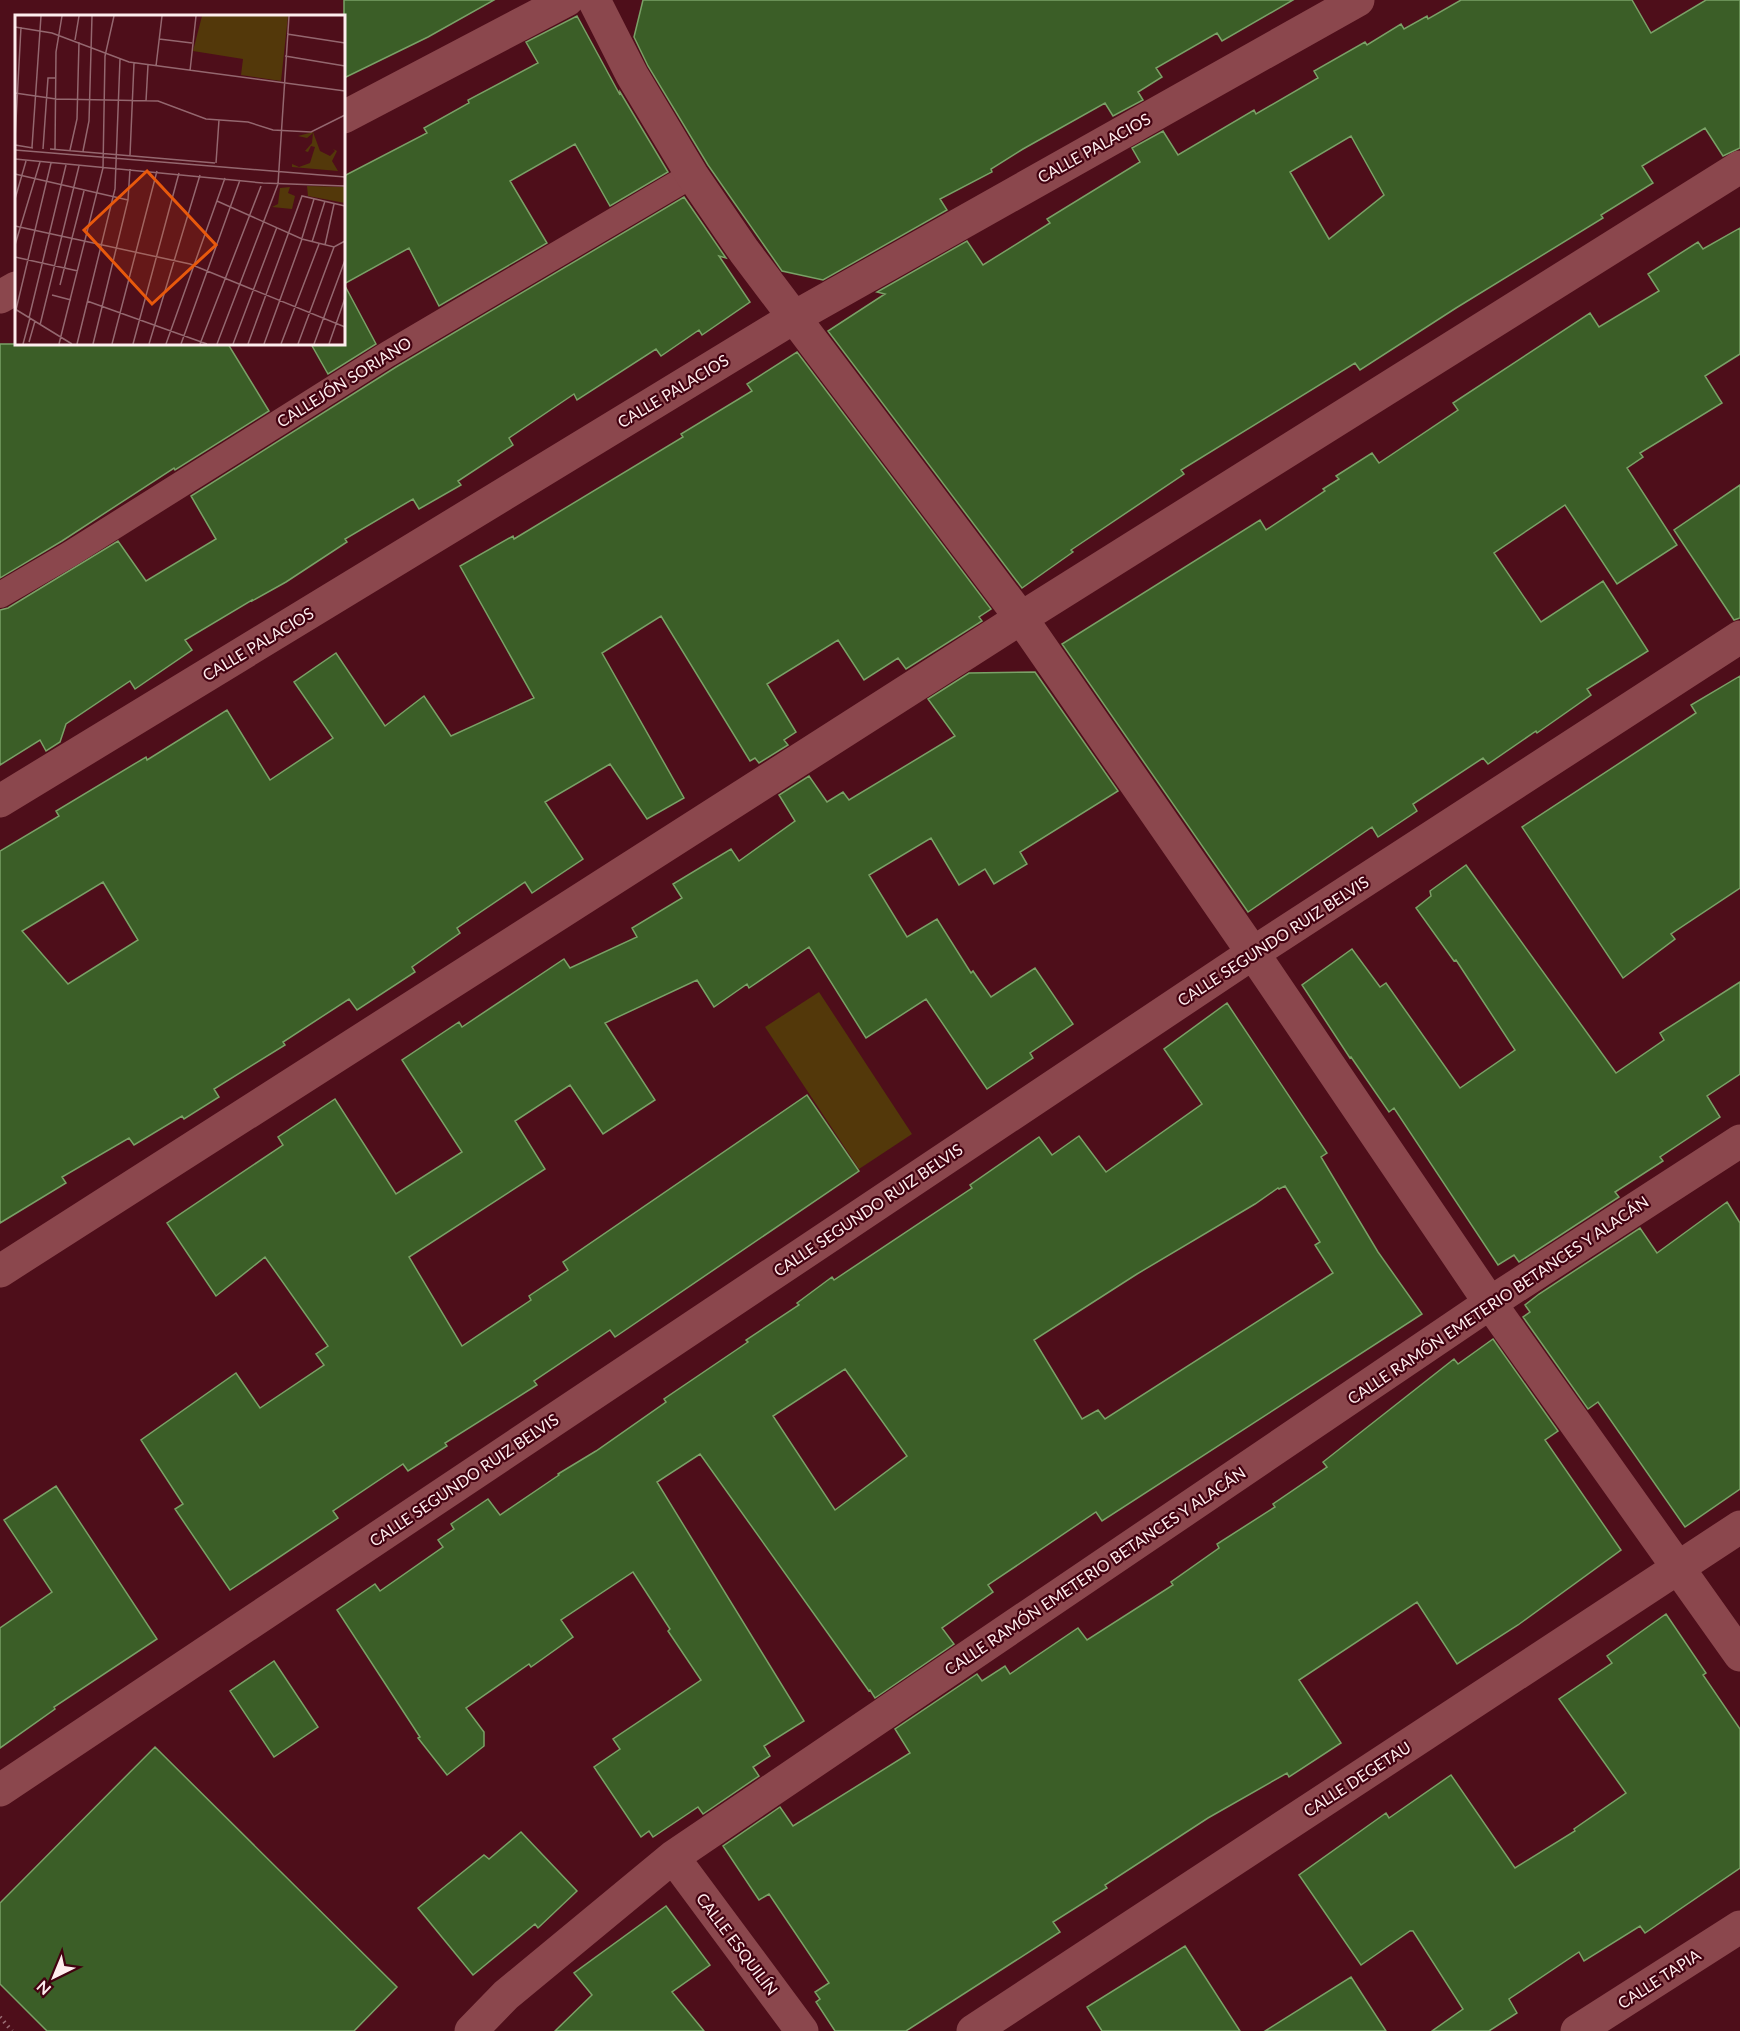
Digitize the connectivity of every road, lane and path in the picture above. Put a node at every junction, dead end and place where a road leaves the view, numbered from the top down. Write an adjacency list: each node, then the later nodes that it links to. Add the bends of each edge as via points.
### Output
1 (567, 0): 4 (street)
2 (594, 0): 6 (street, via 632,75)
3 (1358, 0): 9 (street, CALLE PALACIOS)
4 (345, 116)
5 (1740, 167): 11 (street)
6 (692, 175): 9 (street); 10 (lane, CALLEJÓN SORIANO, via 388,354)
7 (15, 289): 8 (street)
8 (0, 297)
9 (793, 318): 11 (street); 13 (street, CALLE PALACIOS)
10 (0, 596)
11 (1021, 618): 14 (street); 16 (street)
12 (1740, 637): 14 (street, CALLE SEGUNDO RUIZ BELVIS)
13 (0, 801)
14 (1253, 953): 17 (street); 21 (street, CALLE SEGUNDO RUIZ BELVIS)
15 (1740, 1141): 17 (street, CALLE RAMÓN EMETERIO BETANCES Y ALACÁN)
16 (0, 1271)
17 (1490, 1303): 19 (street); 22 (street, CALLE RAMÓN EMETERIO BETANCES Y ALACÁN)
18 (1740, 1527): 19 (street, CALLE DEGETAU)
19 (1679, 1566): 20 (street); 28 (street, CALLE DEGETAU)
20 (1740, 1655)
21 (0, 1790)
22 (672, 1857): 26 (street, CALLE RAMÓN EMETERIO BETANCES Y ALACÁN, via 506,1995); 27 (street, CALLE ESQUILÍN)
23 (1740, 1927): 29 (street, CALLE TAPIA)
24 (0, 2017): 25 (path)
25 (12, 2031)
26 (471, 2031)
27 (802, 2031)
28 (974, 2031)
29 (1577, 2031)

